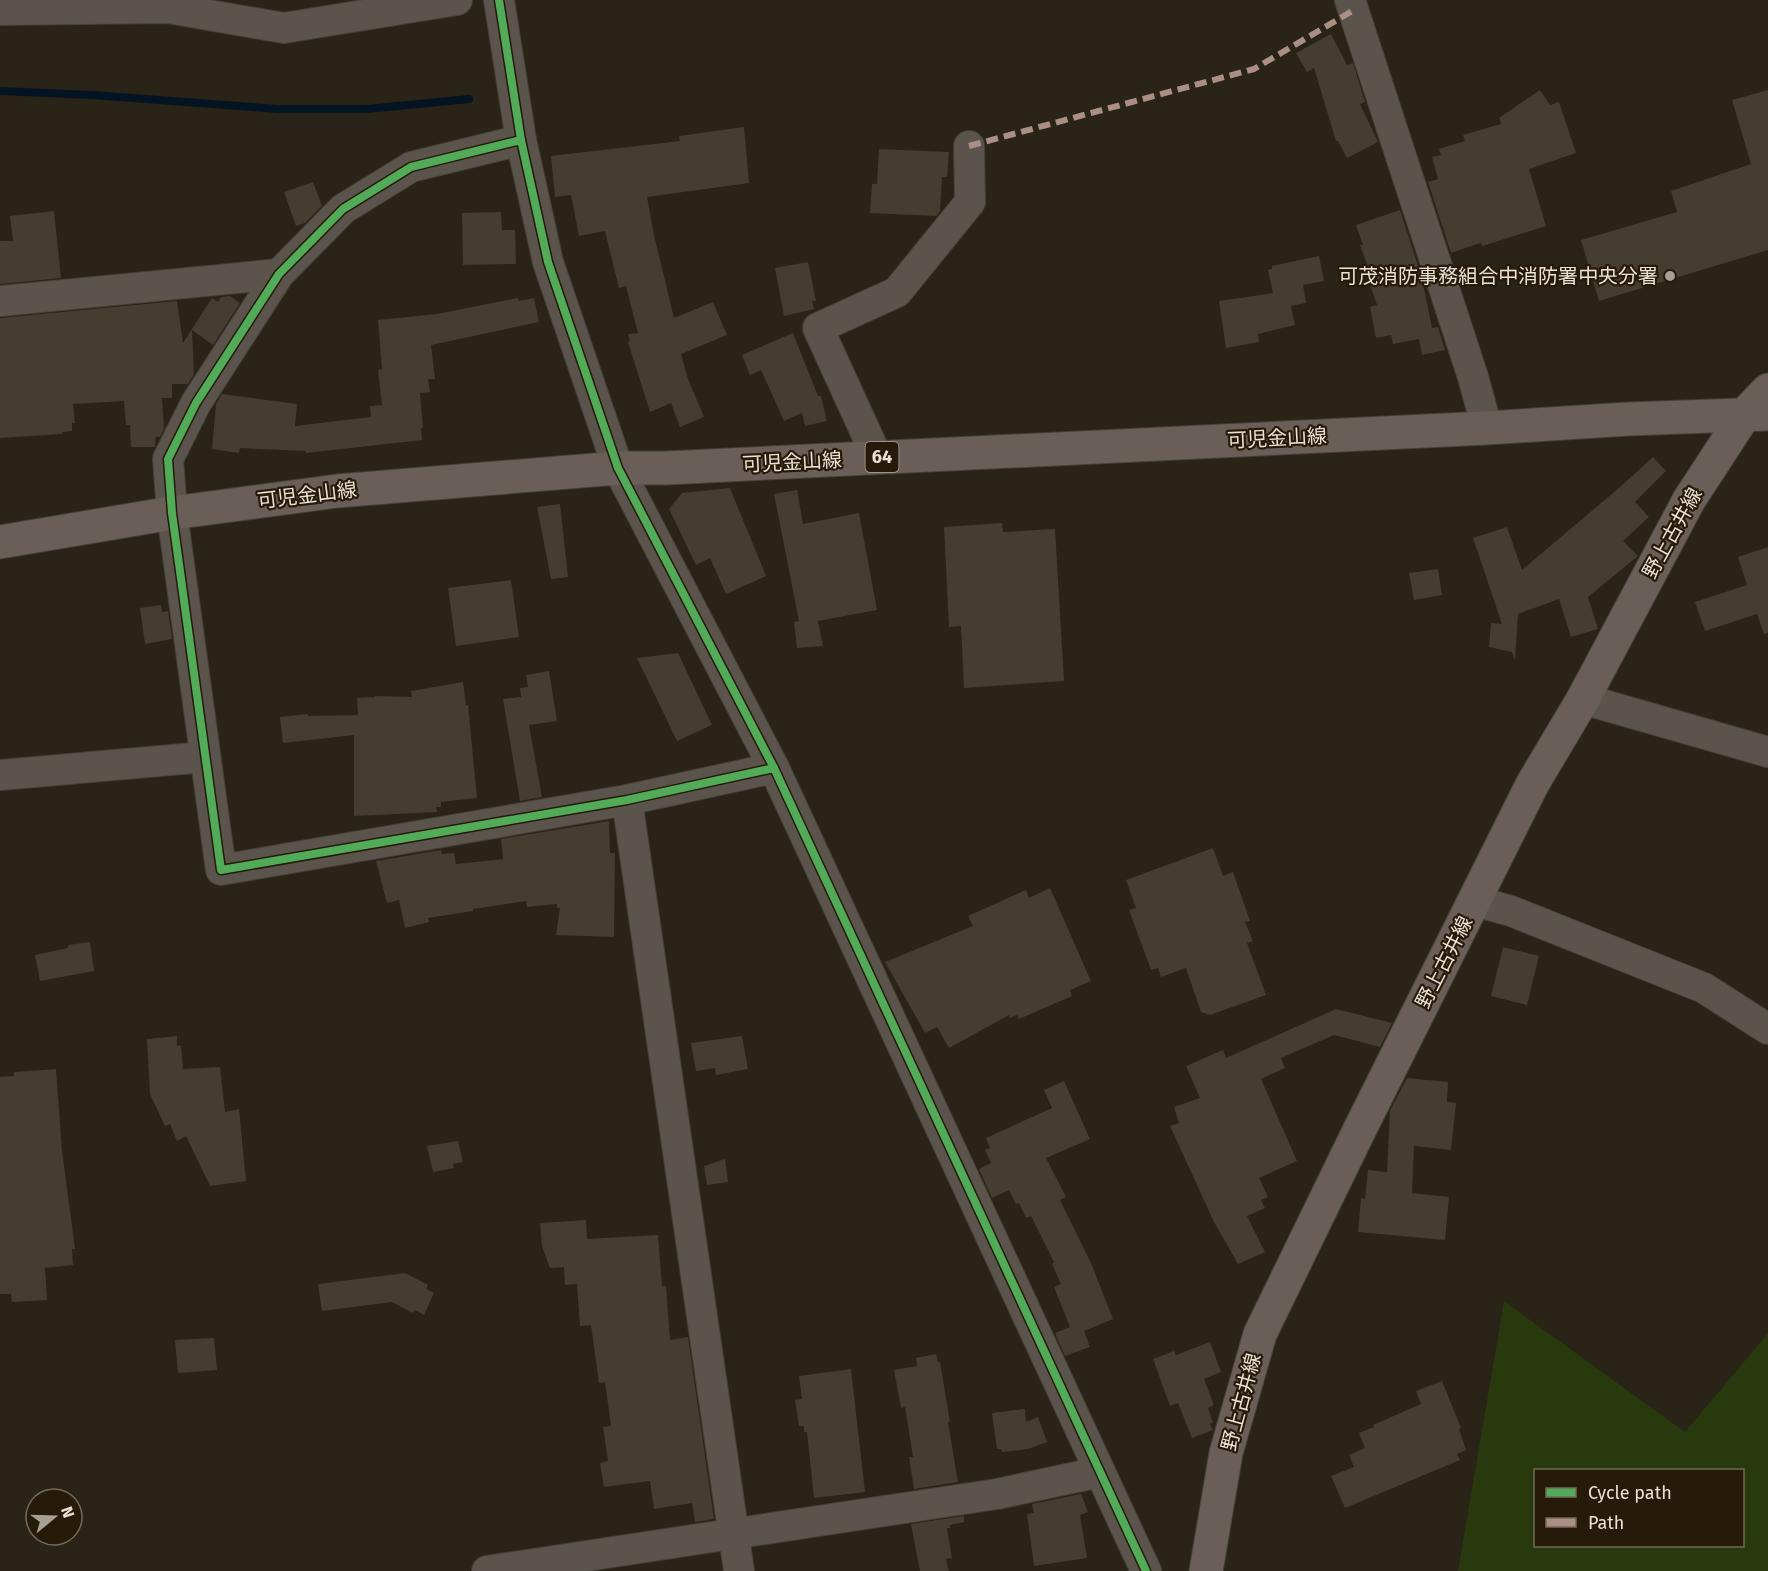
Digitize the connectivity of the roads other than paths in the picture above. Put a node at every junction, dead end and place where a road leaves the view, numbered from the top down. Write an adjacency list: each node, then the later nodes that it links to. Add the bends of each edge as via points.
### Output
1 (457, 0): 4 (street, via 284,28 168,8)
2 (499, 0): 5 (street)
3 (1358, 3): 11 (street)
4 (0, 10)
5 (521, 140): 7 (street, via 411,167 343,209); 13 (street, via 548,262)
6 (969, 146): 12 (street, via 970,202 897,292 818,328)
7 (279, 274): 8 (street); 14 (street, via 196,403 168,459)
8 (0, 302)
9 (1768, 390): 10 (main road, 野上古井線)
10 (1757, 414): 11 (main road, 可児金山線 / 64); 16 (main road, 野上古井線, via 1689,500)
11 (1487, 428): 12 (main road, 可児金山線 / 64)
12 (877, 457): 13 (main road, 可児金山線 / 64)
13 (618, 468): 14 (main road, 可児金山線 / 64, via 337,491); 19 (street)
14 (172, 513): 15 (main road, 可児金山線 / 64); 18 (street)
15 (0, 542)
16 (1583, 699): 17 (street); 22 (main road, 野上古井線, via 1533,783)
17 (1768, 752)
18 (205, 757): 20 (street); 21 (street, via 221,870)
19 (774, 768): 21 (street); 24 (street)
20 (0, 775)
21 (627, 800): 25 (street)
22 (1475, 901): 23 (street, via 1510,911 1704,988); 29 (main road, 野上古井線, via 1260,1334 1226,1453)
23 (1768, 1029)
24 (1100, 1472): 25 (street, via 997,1494); 28 (street)
25 (732, 1535): 26 (street); 27 (street)
26 (487, 1571)
27 (739, 1571)
28 (1146, 1571)
29 (1206, 1571)

